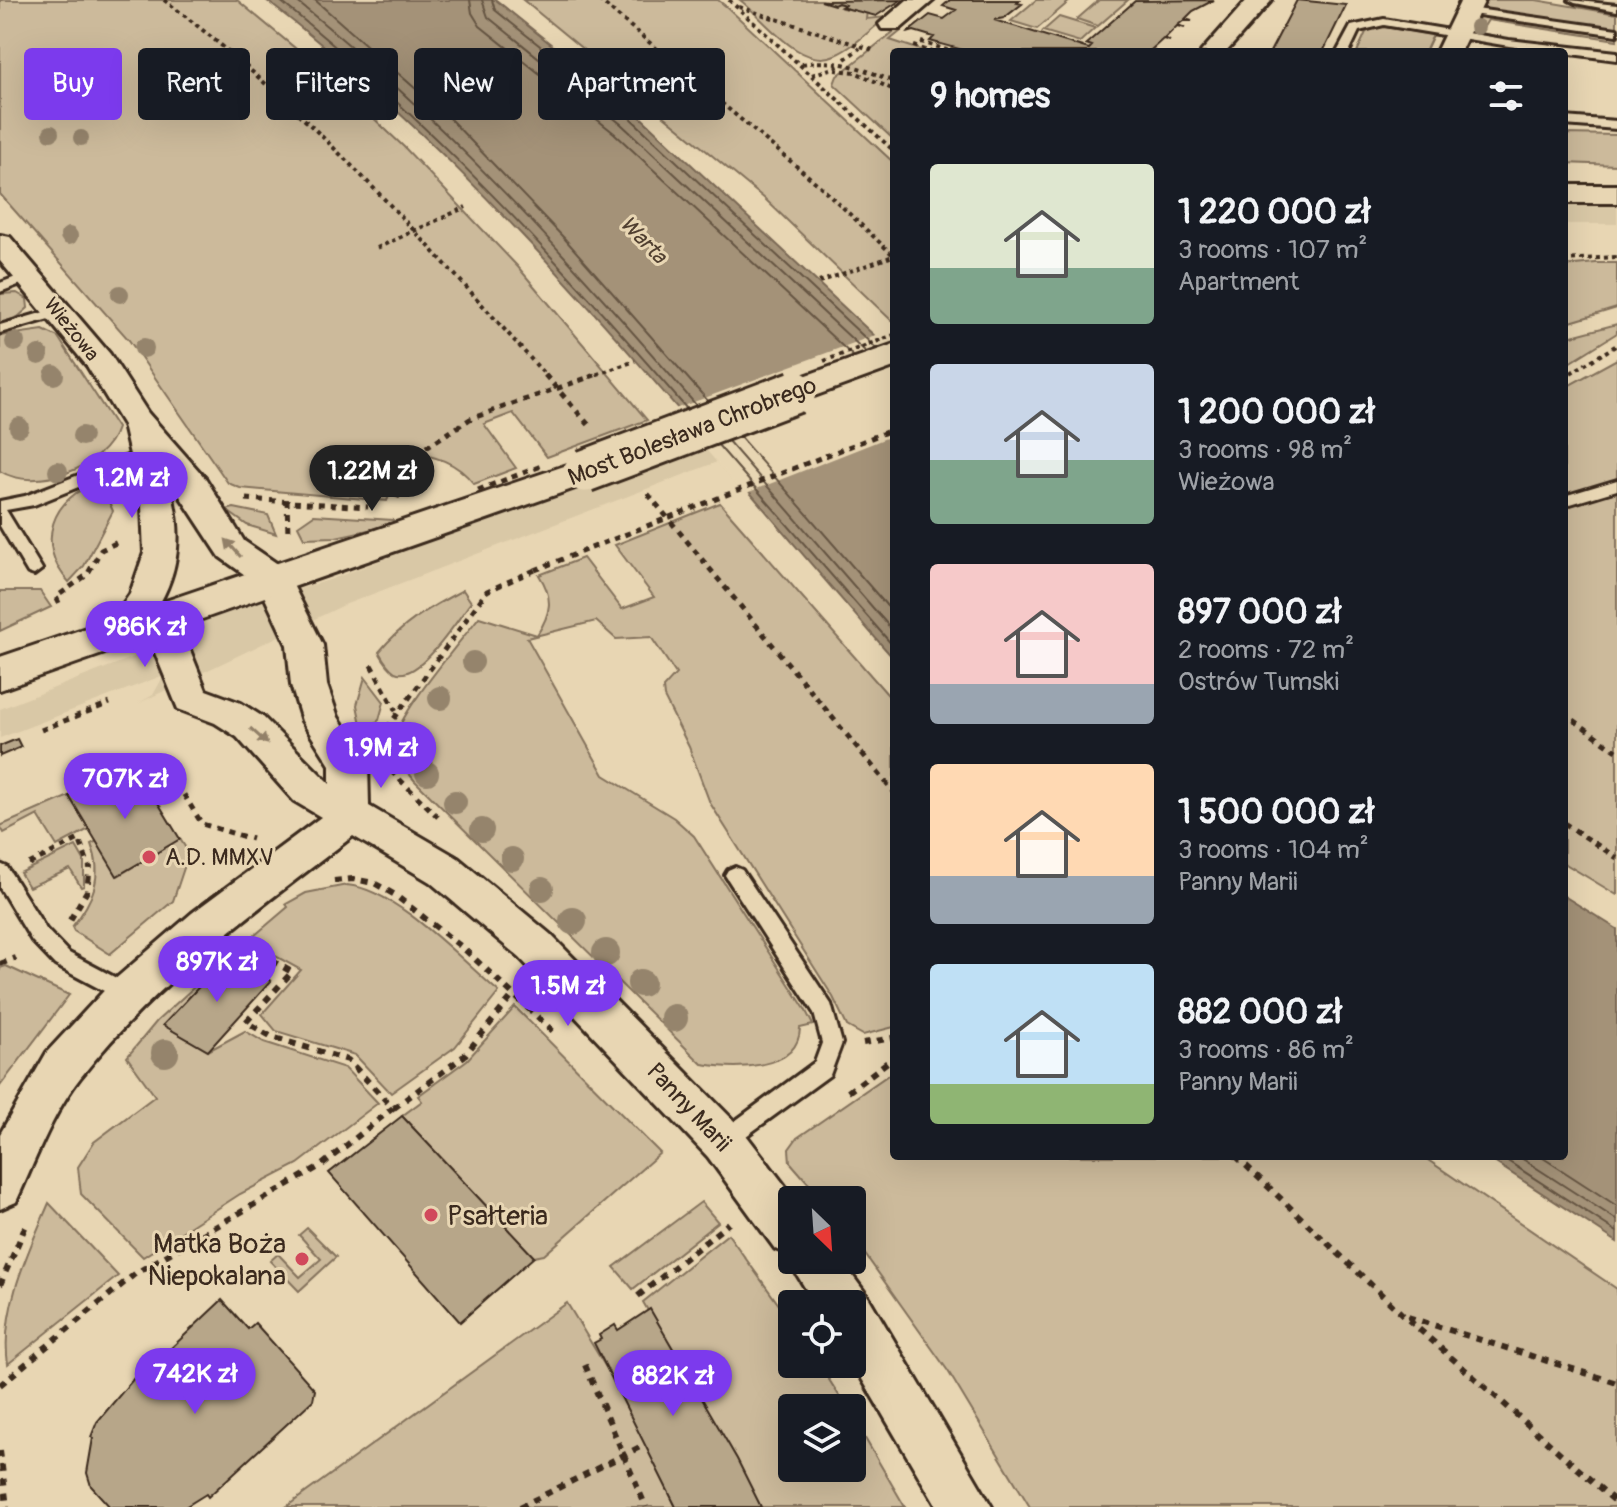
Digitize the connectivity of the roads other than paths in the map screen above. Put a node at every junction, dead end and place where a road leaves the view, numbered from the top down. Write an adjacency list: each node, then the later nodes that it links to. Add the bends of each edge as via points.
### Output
1 (922, 0): 6 (street)
2 (1260, 0): 9 (street)
3 (1575, 0): 5 (lane)
4 (1471, 5): 7 (lane); 8 (street)
5 (1617, 8)
6 (891, 24)
7 (1617, 32)
8 (1453, 43): 10 (lane, via 1372,22 1355,28); 11 (lane)
9 (1217, 48)
10 (1345, 48)
11 (1508, 48)
12 (1568, 51): 13 (lane)
13 (1617, 56)
14 (1568, 121): 15 (lane)
15 (1617, 125)
16 (1568, 194): 17 (street)
17 (1617, 194)
18 (0, 243): 19 (street, Wieżowa)
19 (29, 276): 20 (lane); 21 (street, Wieżowa)
20 (0, 288)
21 (58, 312): 22 (lane); 24 (street, Wieżowa, via 99,361)
22 (0, 329)
23 (890, 356): 31 (street, Most Bolesława Chrobrego, bridge, via 479,497)
24 (136, 420): 25 (street, Wieżowa); 31 (street, Wieżowa, one-way to 24, via 232,549 194,487)
25 (145, 454): 28 (lane, via 28,501); 32 (street, Wieżowa, via 163,524 162,556)
26 (1617, 485): 27 (lane)
27 (1568, 500)
28 (0, 506)
29 (0, 513): 30 (lane)
30 (34, 569)
31 (273, 578): 32 (street, Most Bolesława Chrobrego); 34 (street, via 305,645 309,685 321,721 349,763)
32 (142, 620): 33 (street, Most Bolesława Chrobrego); 34 (street, Panny Marii, one-way to 34, via 191,699 250,727 308,790)
33 (0, 674)
34 (349, 817): 37 (street, via 207,925); 39 (street, Panny Marii, via 444,870 535,946)
35 (0, 872): 37 (lane, via 39,935 62,959)
36 (735, 875): 39 (lane, via 824,1010 832,1043 823,1068)
37 (128, 994): 38 (street, via 63,1066)
38 (10, 1141): 40 (street)
39 (724, 1142): 41 (street, Panny Marii)
40 (16, 1200)
41 (778, 1214)
42 (866, 1339): 43 (street)
43 (966, 1507)

